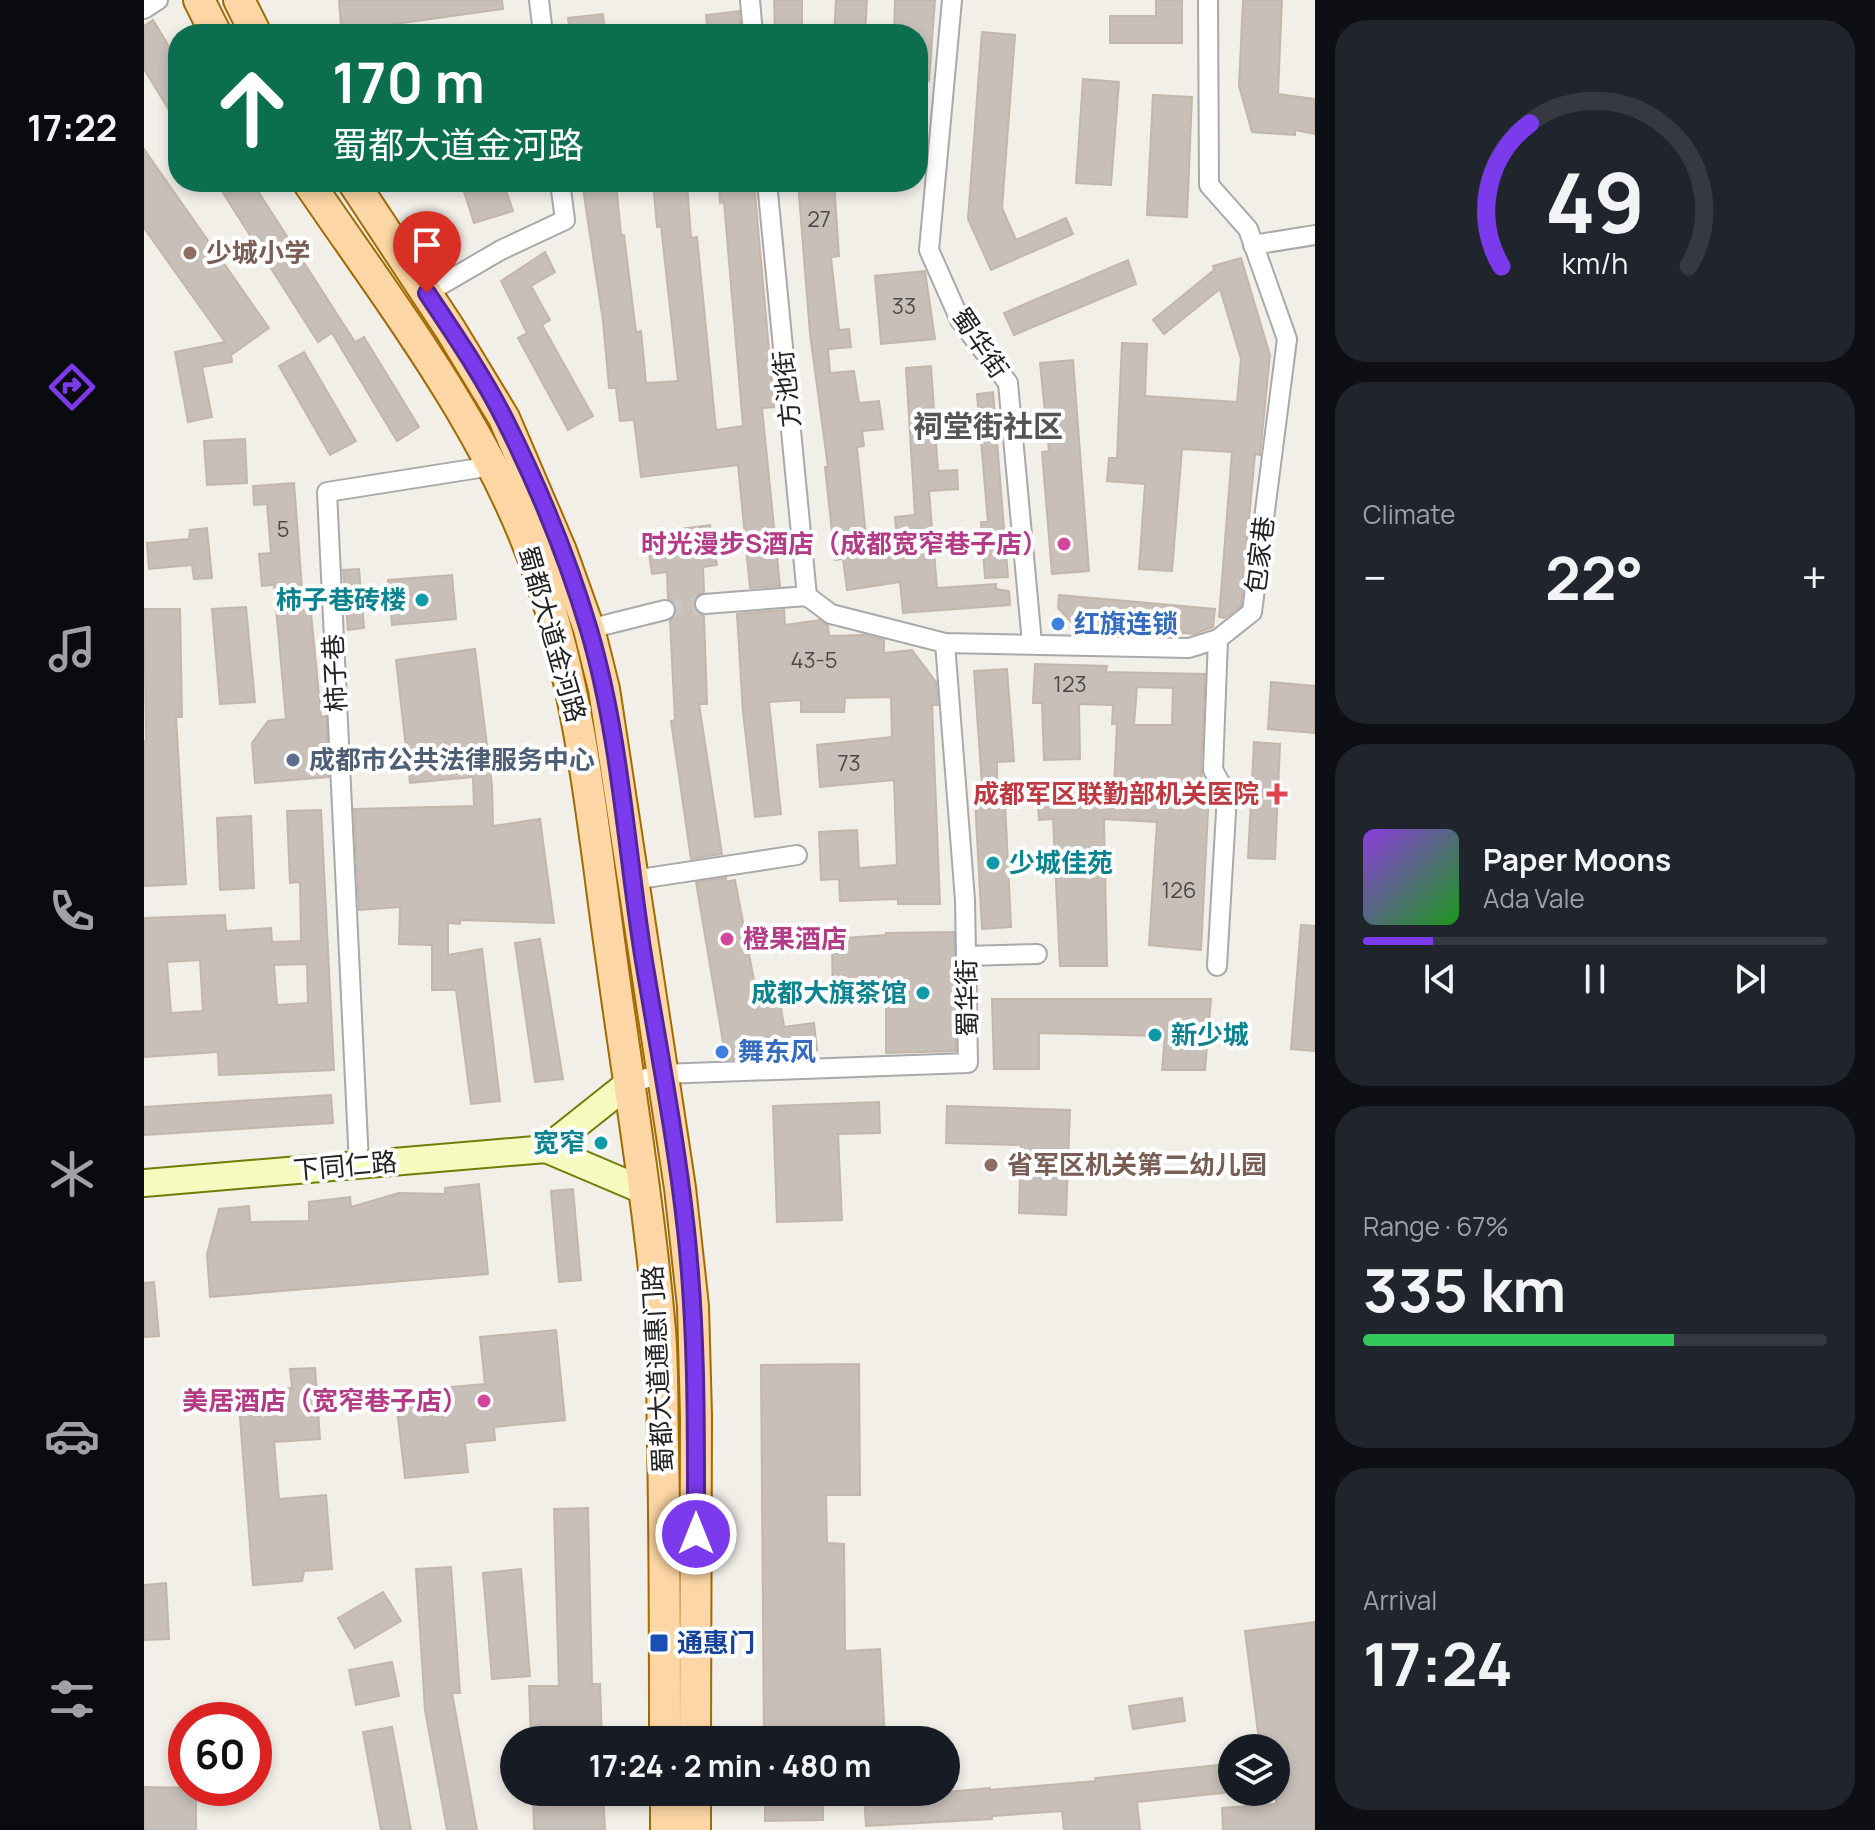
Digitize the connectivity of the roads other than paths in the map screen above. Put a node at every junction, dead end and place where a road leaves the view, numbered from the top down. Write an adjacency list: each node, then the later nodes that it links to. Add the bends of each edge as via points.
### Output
1 (158, 0): 8 (street)
2 (199, 0): 9 (main road)
3 (239, 0): 10 (main road)
4 (539, 0): 11 (street)
5 (750, 0): 12 (street)
6 (952, 0): 27 (street, 蜀华街, via 929,250 960,320 1008,383)
7 (1208, 0): 18 (street, 包家巷, via 1209,185 1248,229)
8 (144, 9)
9 (211, 24)
10 (251, 24)
11 (542, 24)
12 (752, 24)
13 (315, 192): 20 (main road, 蜀都大道金河路)
14 (360, 192): 19 (main road, 蜀都大道金河路)
15 (561, 192): 19 (street, via 565,220)
16 (768, 192): 21 (street, 方池街)
17 (1315, 235): 18 (street)
18 (1253, 245): 25 (street, 包家巷, via 1287,339 1252,612)
19 (427, 293): 24 (main road, 蜀都大道金河路, via 504,418)
20 (492, 466): 34 (main road, 蜀都大道金河路, via 540,576 565,665 581,741); 36 (street, 柿子巷, via 327,492)
21 (807, 596): 22 (street); 26 (street, 包家巷, via 831,614)
22 (705, 604)
23 (665, 610): 24 (street)
24 (589, 629): 29 (main road, 蜀都大道金河路, via 616,754)
25 (1218, 639): 27 (street, 包家巷, via 1189,648); 32 (street, via 1213,770 1227,795)
26 (945, 643): 27 (street, 包家巷); 31 (street, 蜀华街)
27 (1032, 643)
28 (797, 855): 29 (street)
29 (633, 880): 33 (main road, 蜀都大道金河路)
30 (1037, 954): 31 (street)
31 (966, 956): 33 (street, 蜀华街, via 968,1063)
32 (1217, 966)
33 (662, 1074): 34 (street, 蜀华街); 38 (main road, 蜀都大道通惠门路)
34 (629, 1083): 35 (street); 38 (main road); 39 (main road, 蜀都大道金河路)
35 (546, 1149): 36 (street, 下同仁路); 39 (street, 下同仁路)
36 (359, 1164): 37 (street, 下同仁路)
37 (144, 1183)
38 (680, 1188): 41 (main road, 蜀都大道通惠门路, via 693,1306 696,1400)
39 (645, 1191): 40 (main road, 蜀都大道通惠门路, via 660,1334)
40 (665, 1726)
41 (695, 1726)
42 (666, 1806): 44 (main road)
43 (695, 1806): 45 (main road)
44 (666, 1830)
45 (695, 1830)

